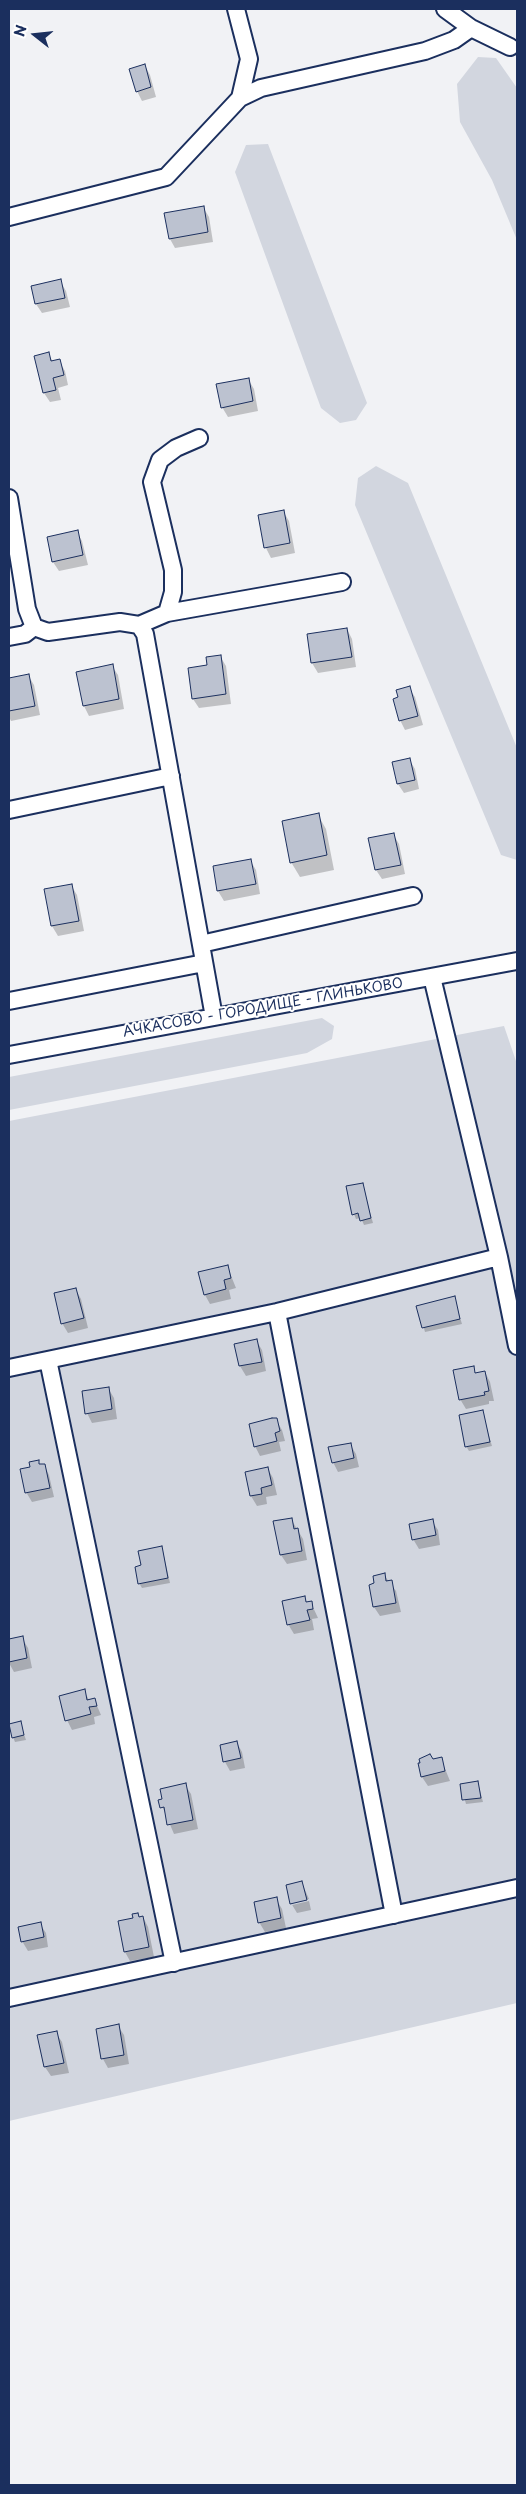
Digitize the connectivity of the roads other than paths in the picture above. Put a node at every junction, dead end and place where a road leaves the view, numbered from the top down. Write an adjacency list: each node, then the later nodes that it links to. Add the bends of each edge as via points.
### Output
1 (236, 9): 5 (street, via 249,59)
2 (445, 9): 3 (street)
3 (471, 28): 4 (street); 5 (street, via 454,40 425,51 261,88)
4 (510, 46)
5 (240, 98): 6 (street, via 166,177)
6 (9, 216)
7 (199, 438): 10 (street, via 176,448 160,460 152,482 173,570 173,592)
8 (9, 498): 12 (street, via 26,609)
9 (342, 582): 10 (street)
10 (167, 613): 11 (street)
11 (140, 625): 12 (street, via 120,622 48,632); 14 (street, via 145,634)
12 (34, 627): 13 (street, via 25,634)
13 (9, 637)
14 (171, 776): 15 (street); 17 (street)
15 (9, 810)
16 (413, 896): 17 (street)
17 (201, 944): 19 (street)
18 (517, 961): 20 (street, АЧКАСОВО - ГОРОДИЩЕ - ГЛИНЬКОВО)
19 (204, 963): 21 (street); 22 (street)
20 (432, 977): 22 (street, АЧКАСОВО - ГОРОДИЩЕ - ГЛИНЬКОВО); 24 (street)
21 (9, 1001)
22 (214, 1017): 23 (street, АЧКАСОВО - ГОРОДИЩЕ - ГЛИНЬКОВО)
23 (9, 1055)
24 (499, 1257): 25 (street); 26 (street)
25 (277, 1312): 27 (street); 30 (street)
26 (517, 1346)
27 (48, 1360): 28 (street); 31 (street)
28 (9, 1368)
29 (517, 1888): 30 (street)
30 (394, 1915): 31 (street)
31 (174, 1963): 32 (street)
32 (9, 1998)

